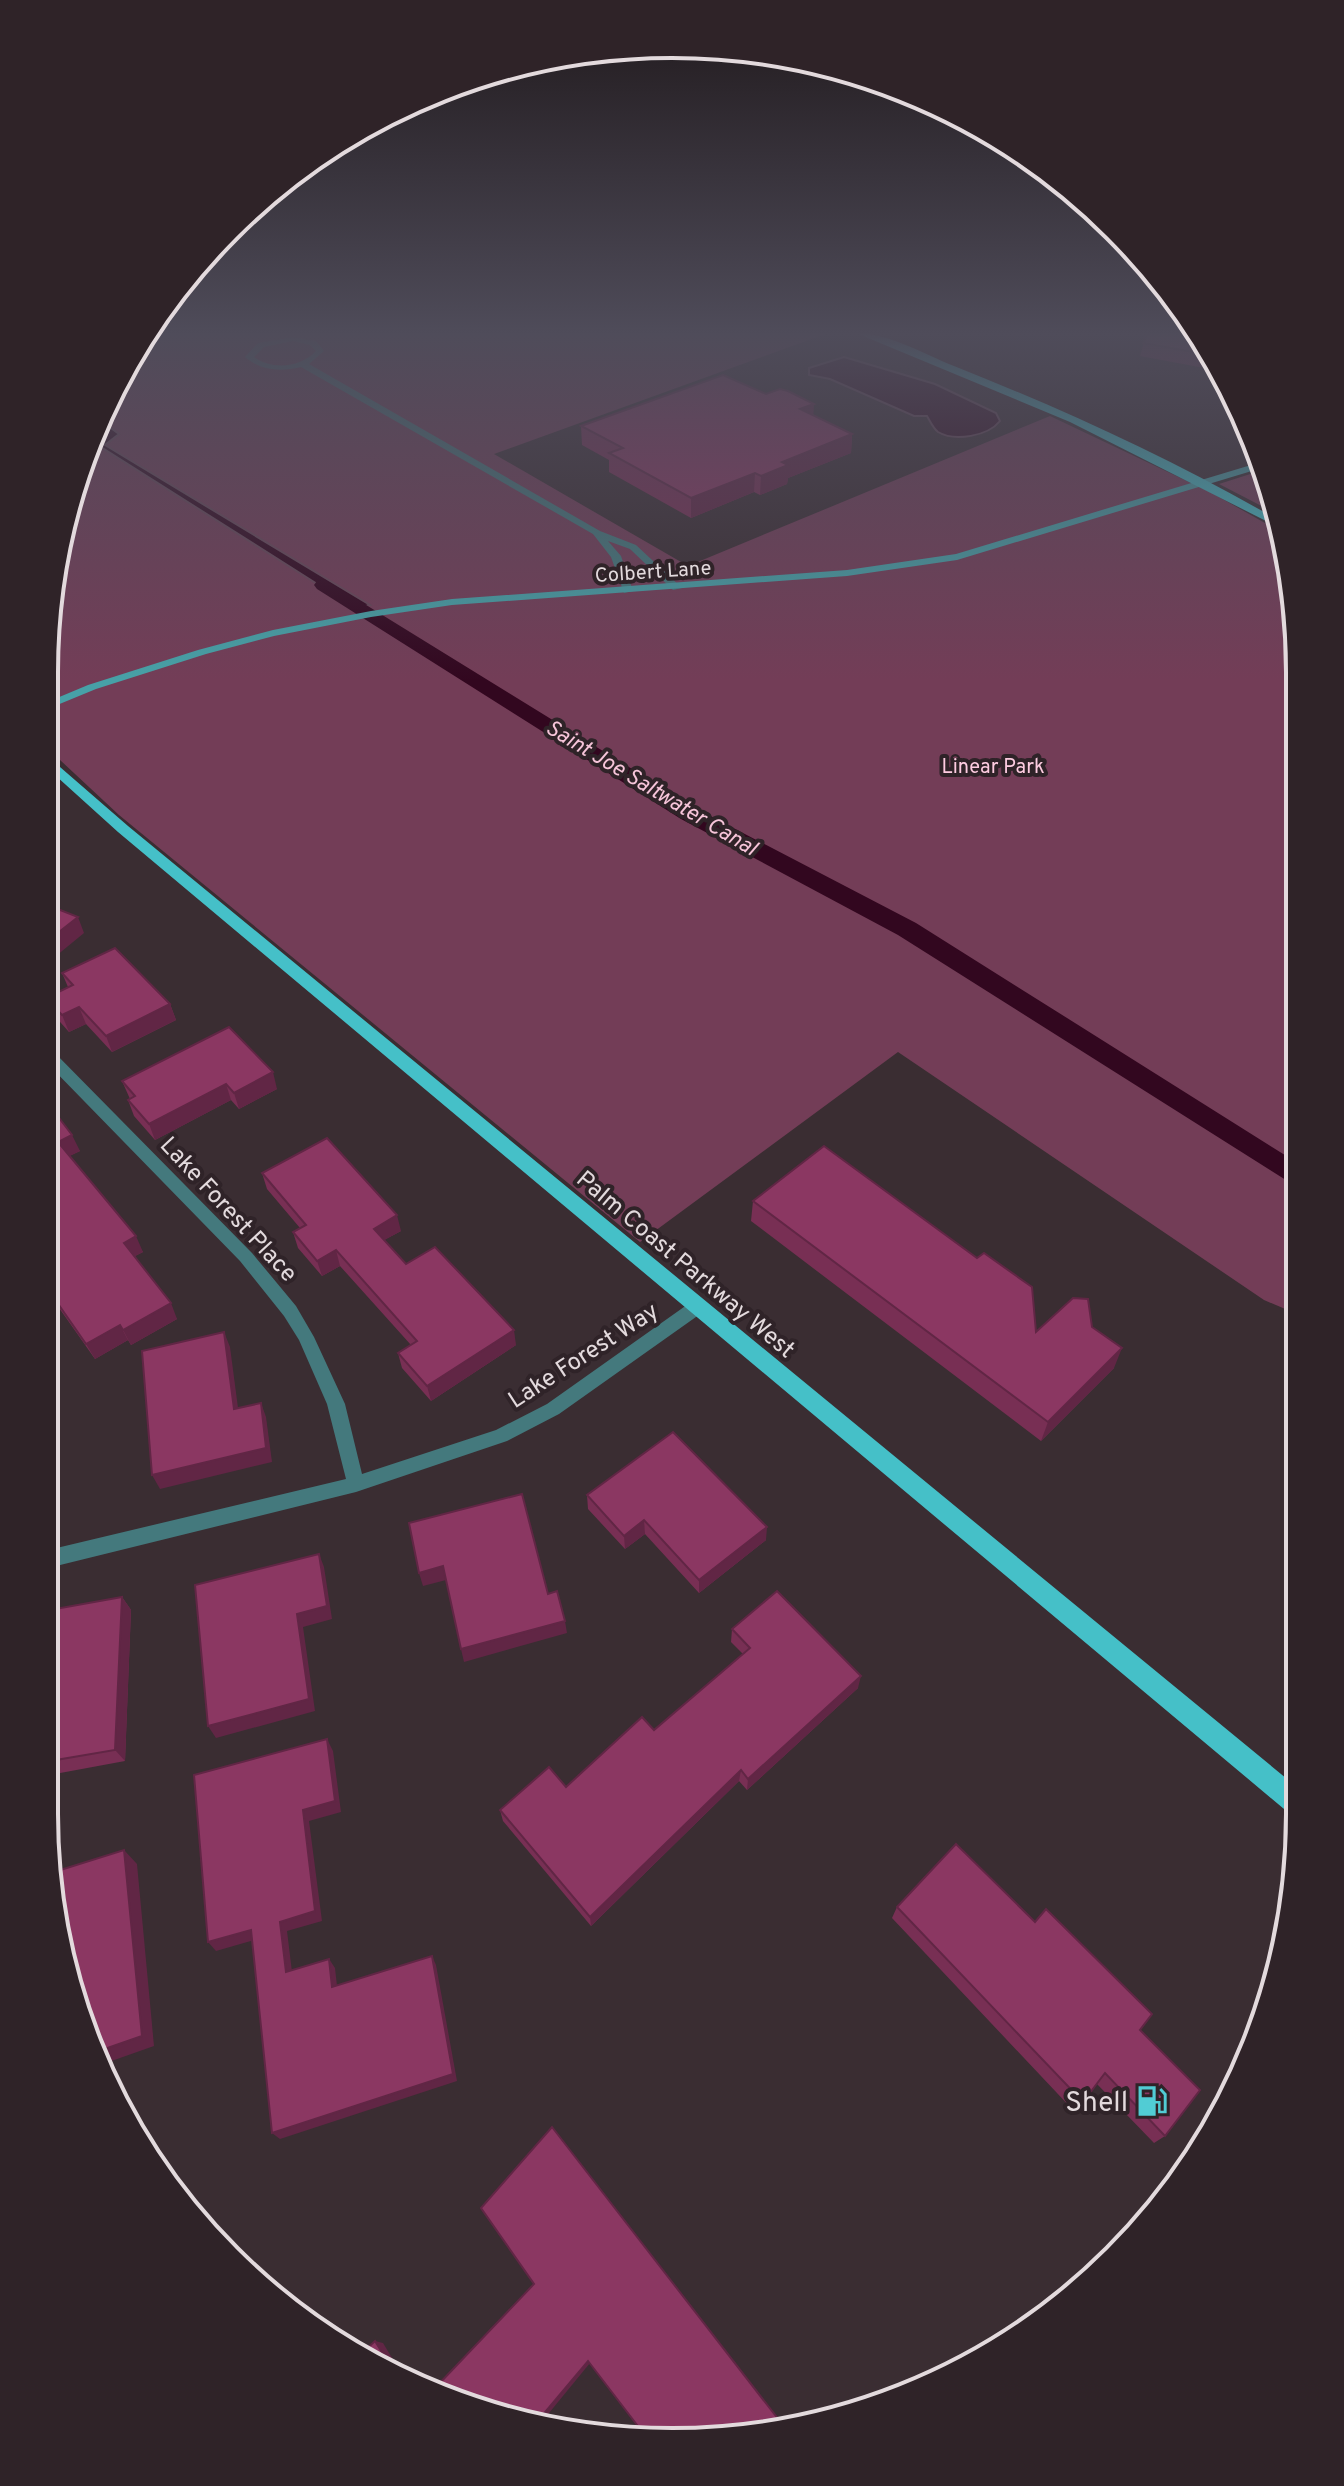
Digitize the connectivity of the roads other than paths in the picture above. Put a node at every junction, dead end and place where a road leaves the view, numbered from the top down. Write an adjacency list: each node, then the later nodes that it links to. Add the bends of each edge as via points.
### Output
1 (451, 449): 6 (street)
2 (1130, 449): 4 (main road)
3 (1251, 468): 4 (street, Colbert Lane)
4 (1204, 483): 5 (main road); 7 (street, Colbert Lane, via 957,557)
5 (1266, 518)
6 (596, 532): 7 (street, via 633,547); 8 (street, via 616,556)
7 (677, 588): 8 (street, Colbert Lane)
8 (628, 591): 9 (street, Colbert Lane, via 452,602 299,628 150,668)
9 (58, 702)
10 (58, 770): 12 (main road, Palm Coast Parkway West)
11 (58, 1065): 13 (street, Lake Forest Place, via 246,1257 290,1311 331,1392)
12 (697, 1307): 13 (street, Lake Forest Way, via 553,1409 501,1436); 15 (main road, Palm Coast Parkway West)
13 (356, 1484): 14 (street)
14 (58, 1557)
15 (1286, 1794)

